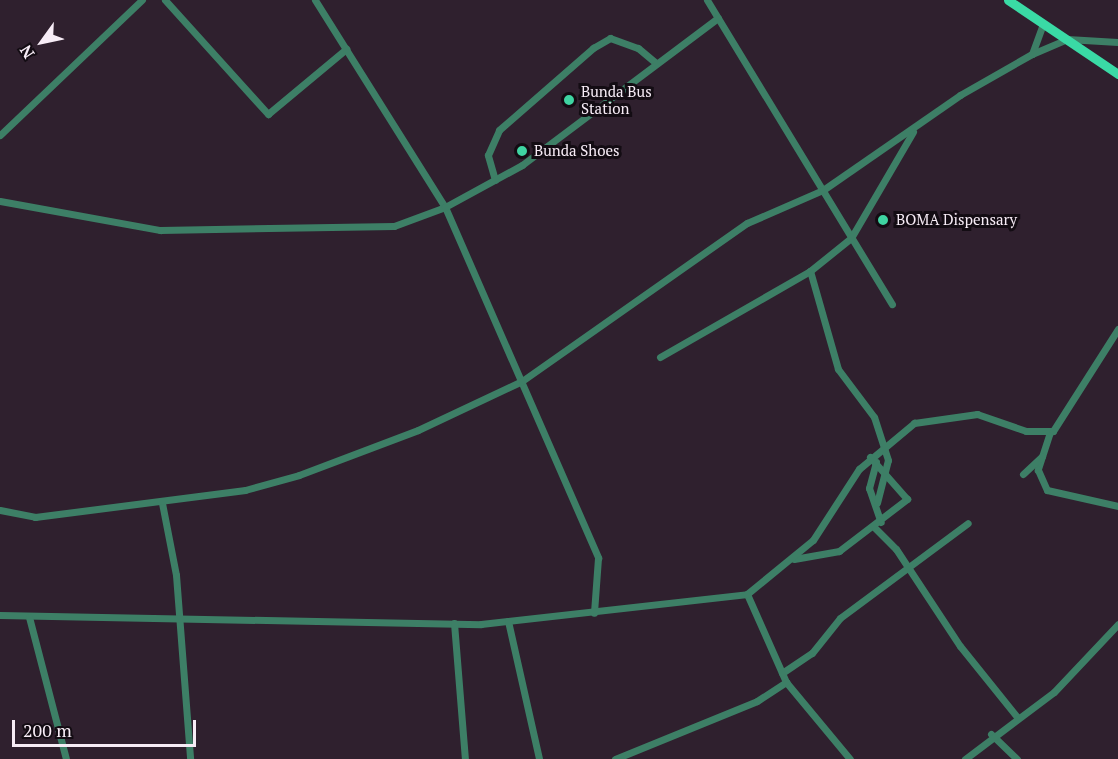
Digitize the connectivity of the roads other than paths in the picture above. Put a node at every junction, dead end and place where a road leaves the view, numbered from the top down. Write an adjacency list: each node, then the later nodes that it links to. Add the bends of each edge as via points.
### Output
1 (142, 0): 15 (street)
2 (165, 0): 10 (street, via 268,114)
3 (315, 0): 10 (street)
4 (707, 0): 6 (street)
5 (1008, 0): 7 (main road)
6 (718, 18): 12 (street); 17 (street)
7 (1043, 24): 8 (main road); 11 (street)
8 (1067, 39): 9 (street); 11 (street); 13 (main road)
9 (1118, 42)
10 (346, 49): 19 (street)
11 (1032, 54): 14 (street, via 960,95)
12 (656, 63): 16 (street); 16 (street, via 638,48 610,38 593,48 499,130 488,155)
13 (1118, 74)
14 (914, 130): 17 (street); 20 (street)
15 (0, 135)
16 (495, 180): 19 (street)
17 (823, 190): 20 (street); 25 (street, via 747,223)
18 (0, 201): 19 (street, via 101,223 221,232 394,226)
19 (446, 207): 25 (street)
20 (851, 238): 21 (street); 22 (street)
21 (810, 271): 24 (street); 27 (street, via 838,369 874,417)
22 (892, 304)
23 (1118, 329): 26 (street)
24 (660, 357)
25 (522, 381): 32 (street, via 418,430 299,476); 42 (street, via 597,558)
26 (1050, 432): 27 (street, via 1026,431 990,415 948,415 914,423); 28 (street)
27 (883, 446): 29 (street); 30 (street)
28 (1042, 456): 31 (street); 34 (street, via 1039,479 1055,496)
29 (873, 459): 30 (street); 33 (street, via 869,488); 39 (street)
30 (887, 474): 33 (street); 36 (street, via 907,499)
31 (1023, 474)
32 (162, 503): 35 (street, via 35,517); 44 (street)
33 (877, 503): 36 (street)
34 (1118, 506)
35 (0, 510)
36 (881, 522): 38 (street)
37 (968, 523): 40 (street)
38 (874, 527): 39 (street, via 838,551); 40 (street)
39 (795, 559): 41 (street)
40 (909, 566): 49 (street, via 840,618 812,653); 51 (street, via 960,646)
41 (747, 594): 42 (street); 49 (street)
42 (594, 613): 46 (street)
43 (0, 615): 45 (street)
44 (180, 616): 45 (street); 47 (street); 54 (street)
45 (29, 617): 53 (street)
46 (508, 621): 47 (street); 56 (street)
47 (454, 623): 55 (street)
48 (1118, 624): 51 (street, via 1054,692)
49 (782, 673): 50 (street)
50 (786, 682): 57 (street, via 757,701); 58 (street)
51 (1017, 717): 52 (street)
52 (991, 734): 59 (street); 60 (street)
53 (66, 759)
54 (189, 759)
55 (465, 759)
56 (539, 759)
57 (615, 759)
58 (849, 759)
59 (965, 759)
60 (1017, 759)

